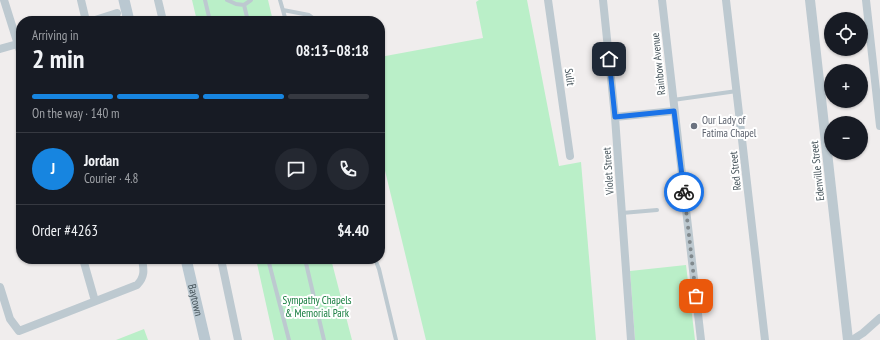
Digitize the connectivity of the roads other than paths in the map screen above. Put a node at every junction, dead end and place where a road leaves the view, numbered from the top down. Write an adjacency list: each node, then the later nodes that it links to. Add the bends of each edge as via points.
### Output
1 (4, 0): 26 (street)
2 (80, 0): 18 (street)
3 (124, 0): 20 (main road)
4 (158, 0): 21 (street)
5 (205, 0): 22 (lane)
6 (228, 0): 15 (lane)
7 (252, 0): 15 (lane)
8 (280, 0): 16 (lane)
9 (548, 0): 35 (street, Sulit)
10 (603, 0): 33 (street, Violet Street)
11 (662, 0): 31 (street, Rainbow Avenue)
12 (726, 0): 30 (street, Red Street)
13 (810, 0): 56 (street, Edenville Street)
14 (866, 0): 29 (street)
15 (244, 5): 23 (lane)
16 (283, 10): 24 (lane); 25 (lane)
17 (117, 13): 19 (street)
18 (85, 16)
19 (108, 16)
20 (128, 16)
21 (162, 16)
22 (209, 16)
23 (247, 16)
24 (285, 16)
25 (312, 16)
26 (16, 32)
27 (16, 44): 28 (street)
28 (0, 49)
29 (876, 59): 34 (street)
30 (737, 91): 31 (lane); 55 (street, Red Street)
31 (673, 100): 32 (street, Rainbow Avenue)
32 (674, 111): 33 (street); 54 (street, Rainbow Avenue)
33 (615, 117): 37 (street, Violet Street)
34 (880, 126)
35 (570, 156)
36 (657, 210): 37 (lane)
37 (622, 213): 53 (street, Violet Street)
38 (84, 264): 46 (street)
39 (143, 264): 46 (street, via 144,275 137,285)
40 (187, 264): 48 (main road, Baytown)
41 (222, 264): 49 (street)
42 (269, 264): 50 (lane)
43 (306, 264): 51 (lane)
44 (377, 264): 52 (lane)
45 (0, 287): 46 (street, via 10,319 19,332)
46 (95, 301)
47 (880, 318): 57 (street)
48 (205, 340)
49 (238, 340)
50 (289, 340)
51 (324, 340)
52 (396, 340)
53 (631, 340)
54 (701, 340)
55 (765, 340)
56 (848, 340)
57 (852, 340)

